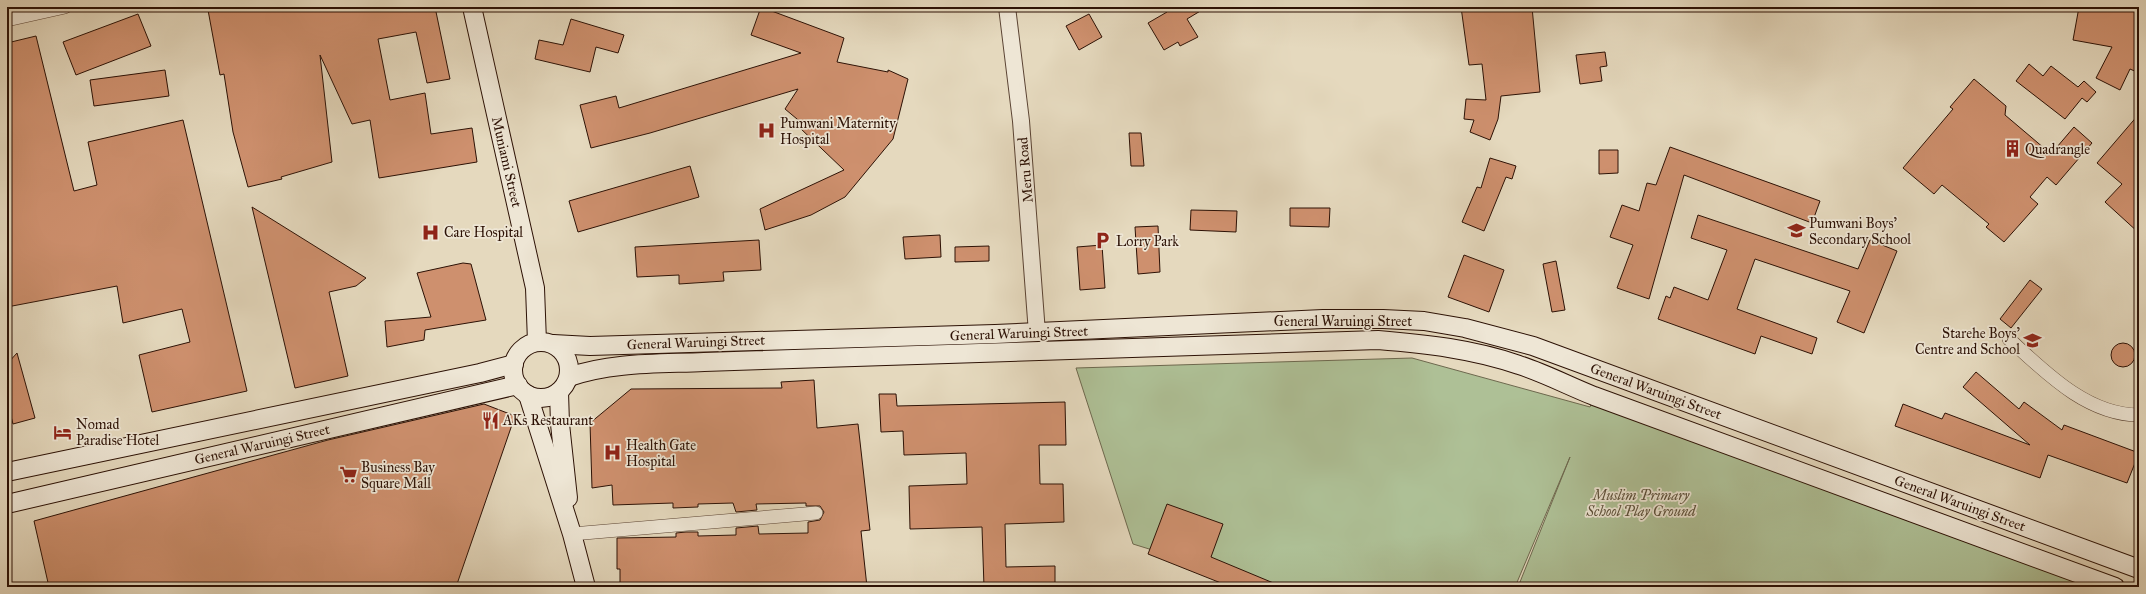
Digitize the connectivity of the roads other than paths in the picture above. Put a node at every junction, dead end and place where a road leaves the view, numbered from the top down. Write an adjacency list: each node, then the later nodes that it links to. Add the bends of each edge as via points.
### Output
1 (65, 7): 4 (street)
2 (472, 7): 7 (main road, Muniami Street)
3 (1007, 7): 5 (street, Meru Road, via 1021,121)
4 (7, 20)
5 (1037, 333): 7 (main road, General Waruingi Street, via 590,346); 17 (main road, General Waruingi Street, via 1331,319 1424,321 1464,328 1533,346)
6 (2009, 339): 12 (street, via 2049,376 2084,399 2108,411)
7 (545, 343): 8 (main road, via 528,345 521,351); 9 (main road, via 567,358)
8 (514, 364): 10 (main road, via 514,377); 13 (main road, General Waruingi Street, via 472,375)
9 (569, 376): 11 (main road); 19 (main road, General Waruingi Street, via 620,365 1378,340 1430,345 1473,352 1519,365 1594,396)
10 (523, 390): 11 (main road, via 542,398); 14 (main road, General Waruingi Street); 16 (main road)
11 (559, 392): 16 (main road)
12 (2139, 415)
13 (7, 472)
14 (7, 503)
15 (816, 513): 16 (street)
16 (572, 534): 18 (main road)
17 (2139, 569)
18 (586, 587)
19 (2115, 587)

